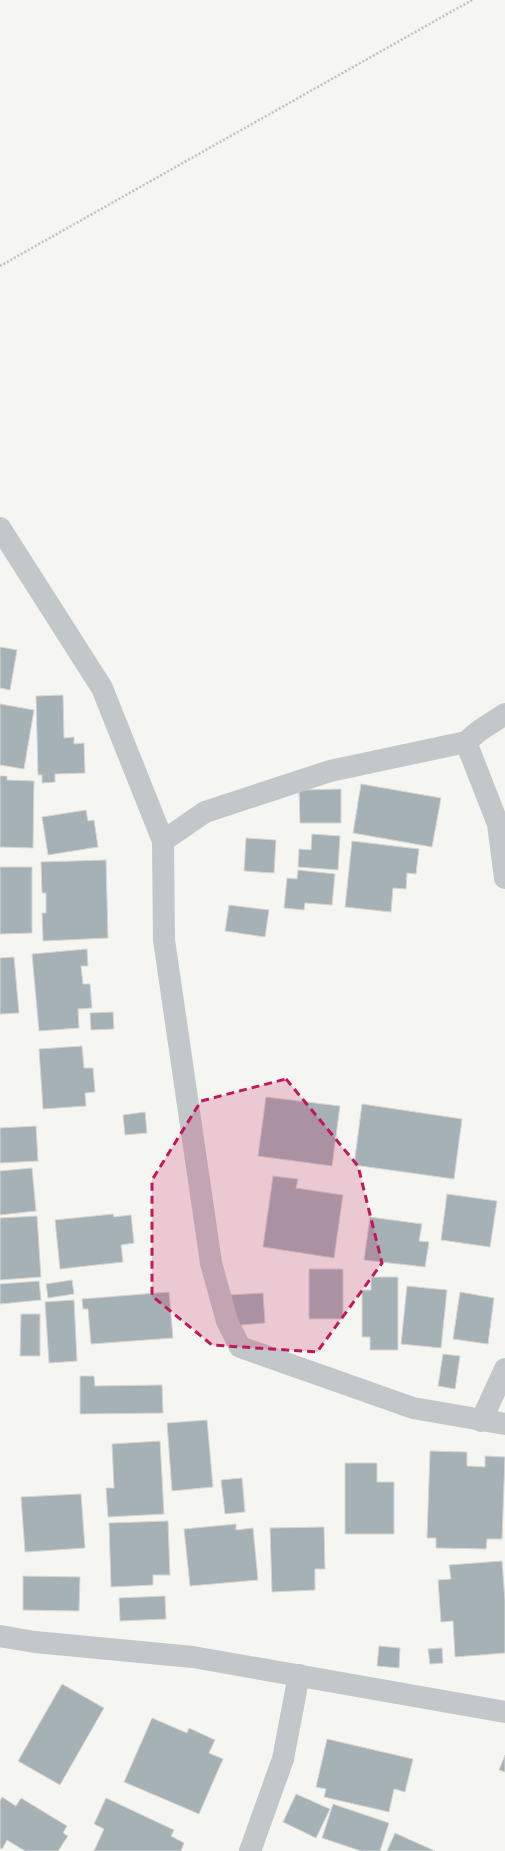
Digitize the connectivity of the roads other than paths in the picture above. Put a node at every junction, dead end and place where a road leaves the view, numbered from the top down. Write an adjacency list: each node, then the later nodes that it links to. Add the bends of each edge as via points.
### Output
1 (0, 528): 4 (street, via 102,688)
2 (505, 714): 3 (street)
3 (466, 742): 4 (street, via 330,771 205,812); 5 (street, via 498,824)
4 (162, 841): 7 (street, via 164,940 211,1263 227,1321 240,1347 413,1408)
5 (505, 878)
6 (505, 1370): 7 (street)
7 (481, 1421): 8 (street)
8 (505, 1424)
9 (0, 1636): 10 (street, via 35,1642 193,1657)
10 (299, 1675): 11 (street); 12 (street, via 283,1759)
11 (505, 1712)
12 (250, 1851)

